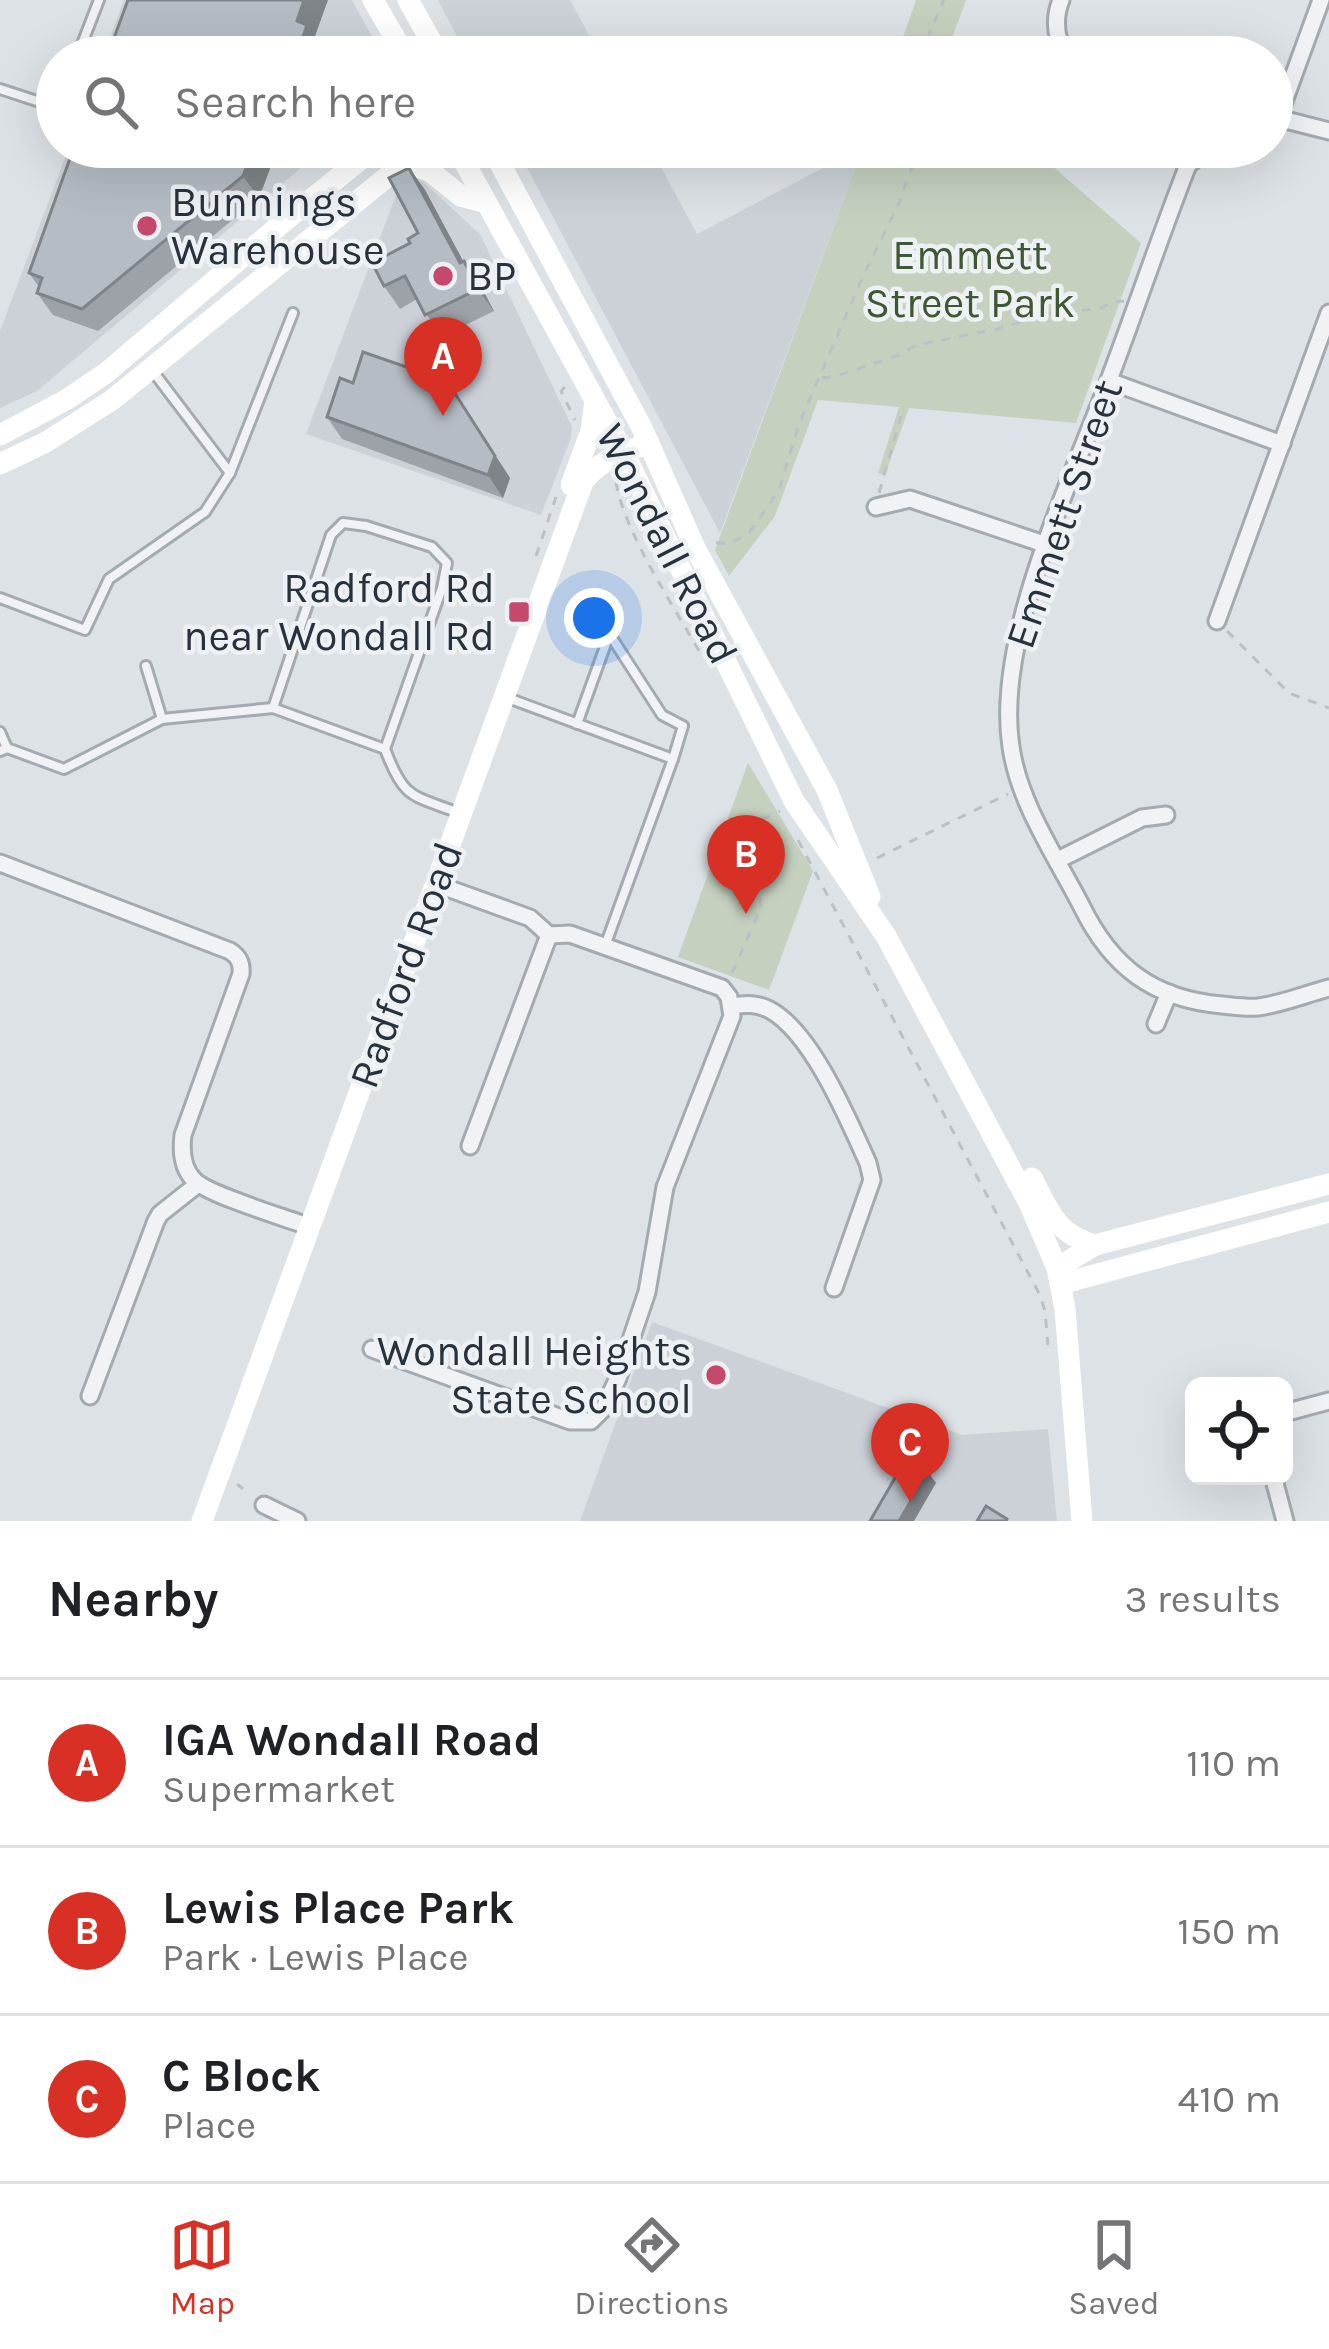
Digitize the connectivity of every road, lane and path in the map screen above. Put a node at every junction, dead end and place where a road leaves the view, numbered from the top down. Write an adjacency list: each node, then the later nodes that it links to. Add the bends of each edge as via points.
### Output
1 (99, 0): 7 (lane)
2 (374, 0): 8 (main road)
3 (408, 0): 9 (main road)
4 (944, 0): 10 (path)
5 (1061, 0): 11 (street)
6 (1321, 0): 12 (street)
7 (85, 36)
8 (394, 36)
9 (428, 36)
10 (928, 36)
11 (1058, 36)
12 (1293, 72)
13 (0, 89): 14 (lane)
14 (36, 101)
15 (1293, 122): 16 (street)
16 (1329, 131)
17 (349, 168): 33 (main road, via 106,373)
18 (398, 168): 28 (main road)
19 (420, 168): 24 (main road, via 461,196)
20 (468, 168): 24 (main road, Wondall Road)
21 (502, 168): 34 (main road, Wondall Road)
22 (913, 168): 29 (path)
23 (1187, 168): 30 (street, Emmett Street)
24 (488, 203): 31 (main road, Wondall Road)
25 (1121, 300): 29 (path, via 917,345)
26 (293, 313): 38 (lane)
27 (1329, 313): 35 (street)
28 (152, 369): 37 (main road, via 80,422); 38 (lane)
29 (820, 378): 42 (path, via 779,490 749,532 728,544)
30 (1109, 380): 35 (street); 43 (street, Emmett Street)
31 (596, 401): 36 (main road, Wondall Road); 41 (main road, via 562,512)
32 (901, 416): 40 (path)
33 (0, 435)
34 (649, 443): 36 (main road, Radford Road); 58 (main road, Wondall Road, via 694,548)
35 (1282, 444): 45 (street)
36 (624, 453): 41 (main road, Radford Road, via 593,469); 60 (main road, Wondall Road)
37 (0, 464)
38 (230, 473): 44 (lane, via 205,512 109,579 86,630)
39 (616, 481): 46 (path)
40 (876, 507): 43 (street, via 910,499)
41 (568, 525): 48 (main road, Radford Road)
42 (708, 542)
43 (1047, 545): 57 (street, Emmett Street, via 1009,678)
44 (0, 598)
45 (1217, 621): 50 (path, via 1288,692)
46 (701, 656)
47 (146, 666): 51 (lane)
48 (504, 696): 52 (lane); 59 (main road, Radford Road)
49 (273, 708): 51 (lane); 55 (lane); 55 (lane, via 331,535 343,523 432,547 447,563 442,588)
50 (1329, 708)
51 (162, 718): 54 (lane, via 64,769)
52 (577, 724): 56 (lane); 56 (lane, via 612,638 662,716 683,726)
53 (0, 732): 54 (lane)
54 (3, 749)
55 (386, 749): 59 (lane, via 404,789)
56 (674, 759): 69 (lane)
57 (1021, 788): 63 (path); 64 (street, Emmett Street)
58 (826, 790): 60 (main road); 68 (main road, Wondall Road)
59 (461, 814): 66 (main road, Radford Road)
60 (793, 814): 68 (main road, Wondall Road); 70 (path, via 759,820 761,908)
61 (1166, 815): 64 (street, via 1142,818)
62 (797, 840): 84 (path, via 1041,1297)
63 (873, 860)
64 (1058, 860): 72 (street, Emmett Street, via 1107,950)
65 (0, 863): 77 (street, via 238,957 241,974 183,1135 184,1163)
66 (436, 884): 67 (street, via 530,918); 80 (main road, Radford Road)
67 (549, 934): 69 (street); 76 (street)
68 (886, 936): 75 (main road, Wondall Road)
69 (605, 946): 70 (street)
70 (722, 988): 73 (street)
71 (1329, 988): 72 (street, Emmett Street, via 1255,1008)
72 (1168, 993): 74 (street)
73 (732, 1006): 83 (street, via 771,1010 793,1028 868,1163 872,1180); 85 (street, via 665,1187 647,1292 619,1378 591,1421)
74 (1156, 1024)
75 (994, 1138): 81 (main road, via 1011,1140 1057,1226); 82 (main road, Wondall Road)
76 (470, 1146)
77 (198, 1184): 80 (street); 86 (street, via 156,1221)
78 (1329, 1184): 81 (main road)
79 (1329, 1212): 82 (main road)
80 (310, 1227): 93 (main road, Radford Road)
81 (1095, 1245): 82 (main road)
82 (1058, 1276): 95 (main road, Wondall Road)
83 (834, 1288)
84 (1048, 1348)
85 (372, 1349)
86 (90, 1396)
87 (1329, 1401): 88 (street)
88 (1293, 1411)
89 (237, 1484): 91 (path)
90 (1275, 1485): 96 (street)
91 (243, 1489)
92 (264, 1505): 94 (street)
93 (202, 1521)
94 (296, 1521)
95 (1082, 1521)
96 (1285, 1521)

